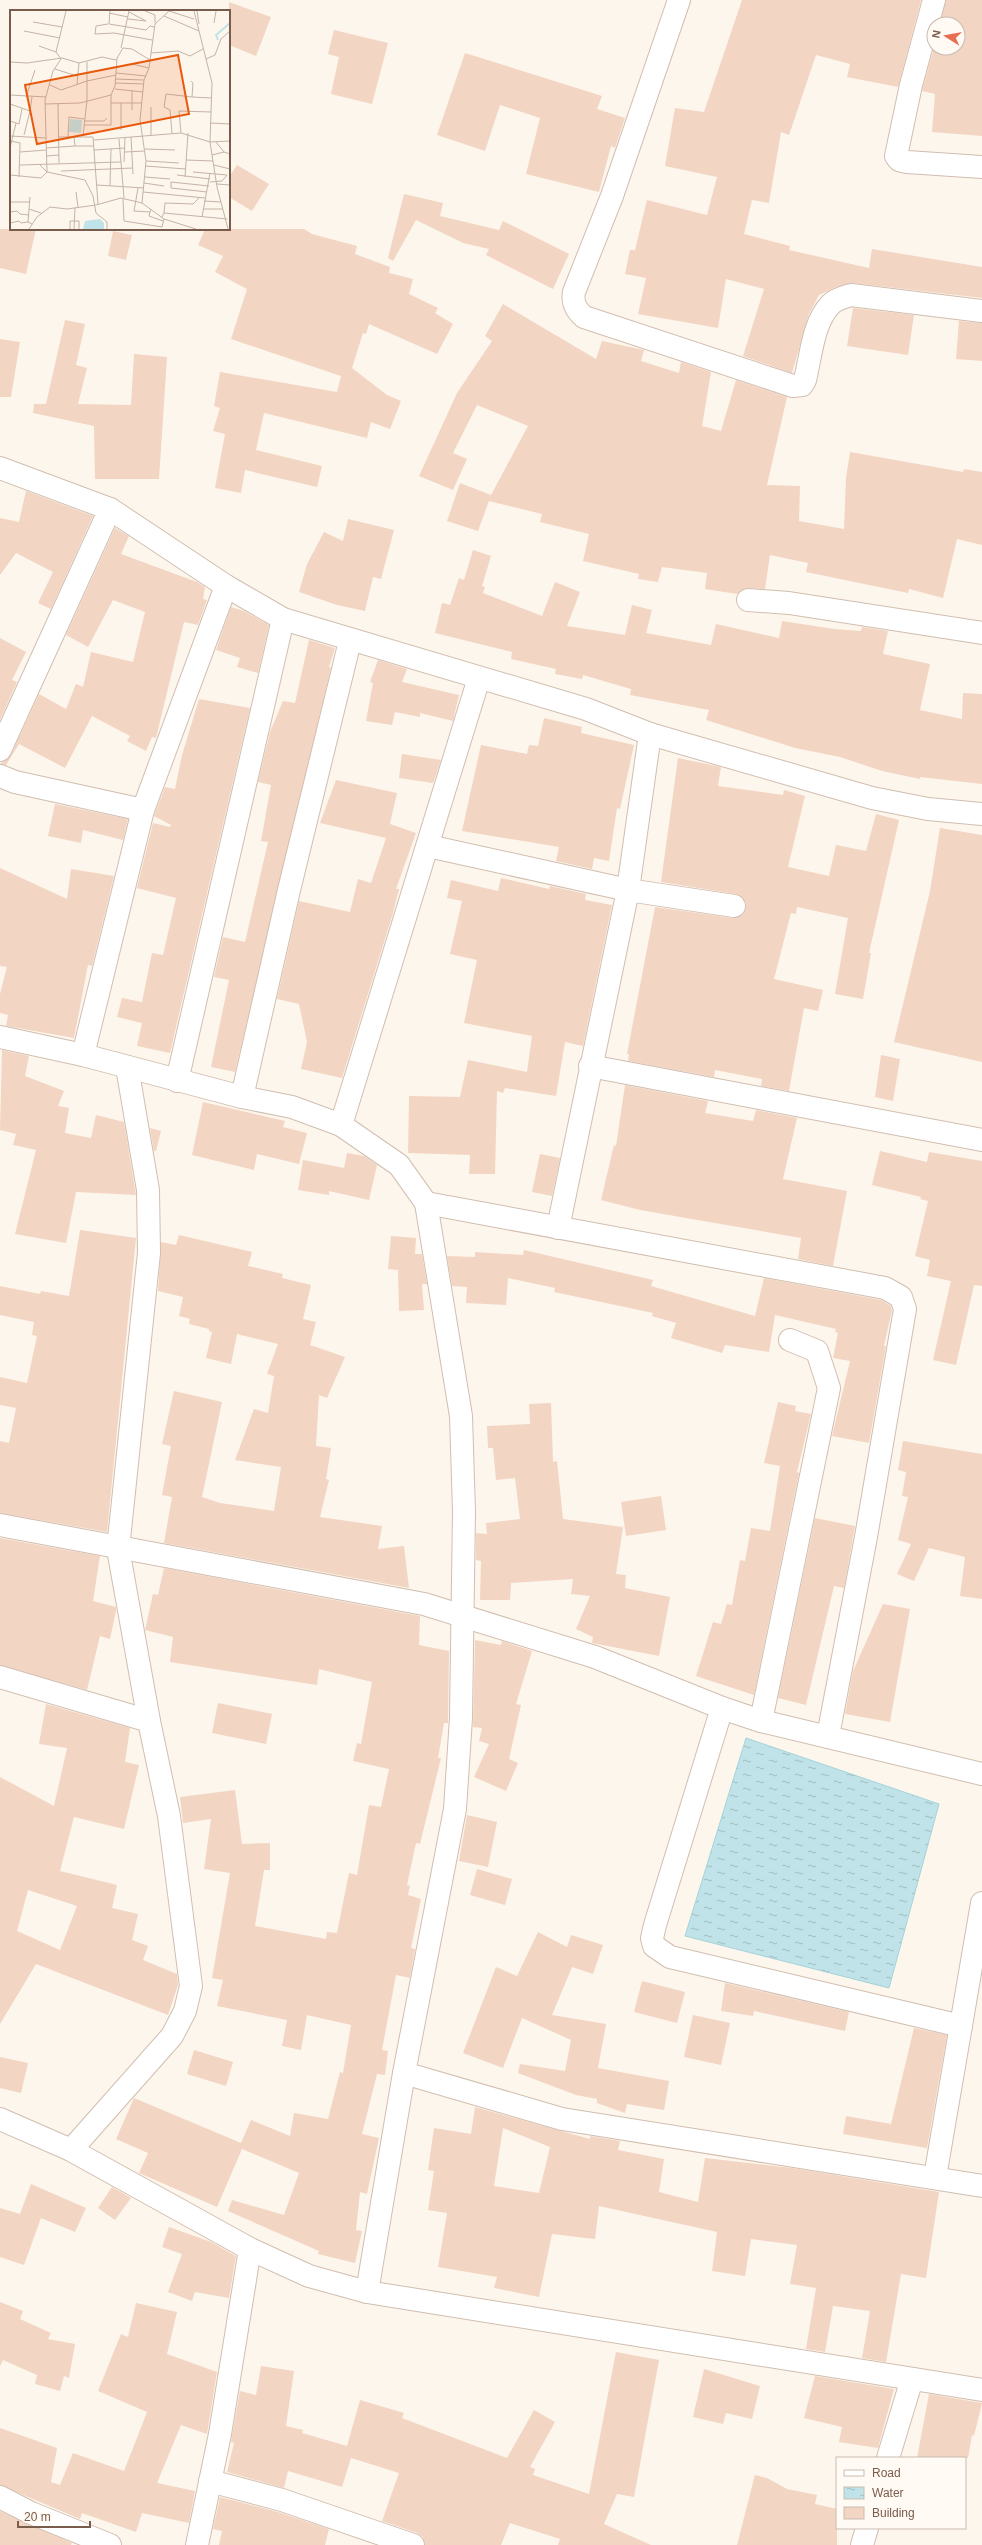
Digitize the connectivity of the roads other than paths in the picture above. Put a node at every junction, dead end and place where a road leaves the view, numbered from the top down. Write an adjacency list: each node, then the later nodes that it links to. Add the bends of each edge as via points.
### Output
1 (679, 0): 4 (street, via 612,196 574,292 572,299 577,311 584,317 793,386 802,385 805,380 819,323 836,300 851,295)
2 (934, 0): 3 (street, via 911,85 896,156 899,160 907,162)
3 (982, 167)
4 (982, 311)
5 (0, 468): 6 (street)
6 (110, 509): 7 (street); 14 (street)
7 (226, 586): 9 (street); 16 (street)
8 (748, 600): 10 (street, via 789,603)
9 (283, 619): 11 (street); 25 (street)
10 (982, 633)
11 (350, 641): 12 (street); 26 (street, via 290,882)
12 (479, 678): 13 (street, via 586,709); 18 (street)
13 (650, 734): 17 (street, via 872,798 928,809); 19 (street)
14 (0, 750)
15 (0, 776): 16 (street, via 15,782)
16 (143, 810): 22 (street)
17 (982, 814)
18 (428, 846): 19 (street); 27 (street)
19 (628, 890): 20 (street); 23 (street)
20 (734, 906)
21 (0, 1037): 22 (street)
22 (83, 1055): 24 (street)
23 (590, 1066): 28 (street); 30 (street)
24 (127, 1067): 25 (street); 33 (street, via 148,1190 149,1253)
25 (177, 1081): 26 (street)
26 (242, 1097): 27 (street, via 292,1107)
27 (341, 1125): 29 (street, via 399,1165)
28 (982, 1140)
29 (426, 1203): 30 (street); 34 (street, via 460,1416 464,1512)
30 (558, 1228): 39 (street, via 885,1288 901,1297 905,1309 866,1537)
31 (790, 1340): 37 (street, via 817,1350 829,1388)
32 (0, 1525): 33 (street)
33 (118, 1548): 34 (street, via 424,1604); 38 (street)
34 (461, 1615): 36 (street, via 595,1657); 44 (street, via 461,1718 455,1809)
35 (3, 1685): 38 (street)
36 (722, 1708): 37 (street); 43 (street, via 655,1925 652,1938 654,1946 670,1957)
37 (761, 1721): 39 (street)
38 (149, 1722): 46 (street, via 169,1816 191,1986 185,2011 172,2036)
39 (828, 1736): 40 (street)
40 (982, 1774)
41 (982, 1903): 42 (street)
42 (981, 1925): 43 (street)
43 (961, 2026): 47 (street)
44 (404, 2072): 47 (street, via 562,2119); 50 (street)
45 (0, 2119): 46 (street)
46 (71, 2150): 49 (street)
47 (935, 2177): 48 (street)
48 (982, 2186)
49 (250, 2249): 50 (street, via 309,2276); 54 (street)
50 (367, 2292): 51 (street)
51 (912, 2379): 52 (street); 53 (street)
52 (982, 2390)
53 (888, 2457)
54 (210, 2481): 58 (street); 59 (street, via 282,2500)
55 (0, 2497): 57 (street, via 31,2513)
56 (867, 2529): 60 (street)
57 (110, 2545)
58 (197, 2545)
59 (413, 2545)
60 (862, 2545)

